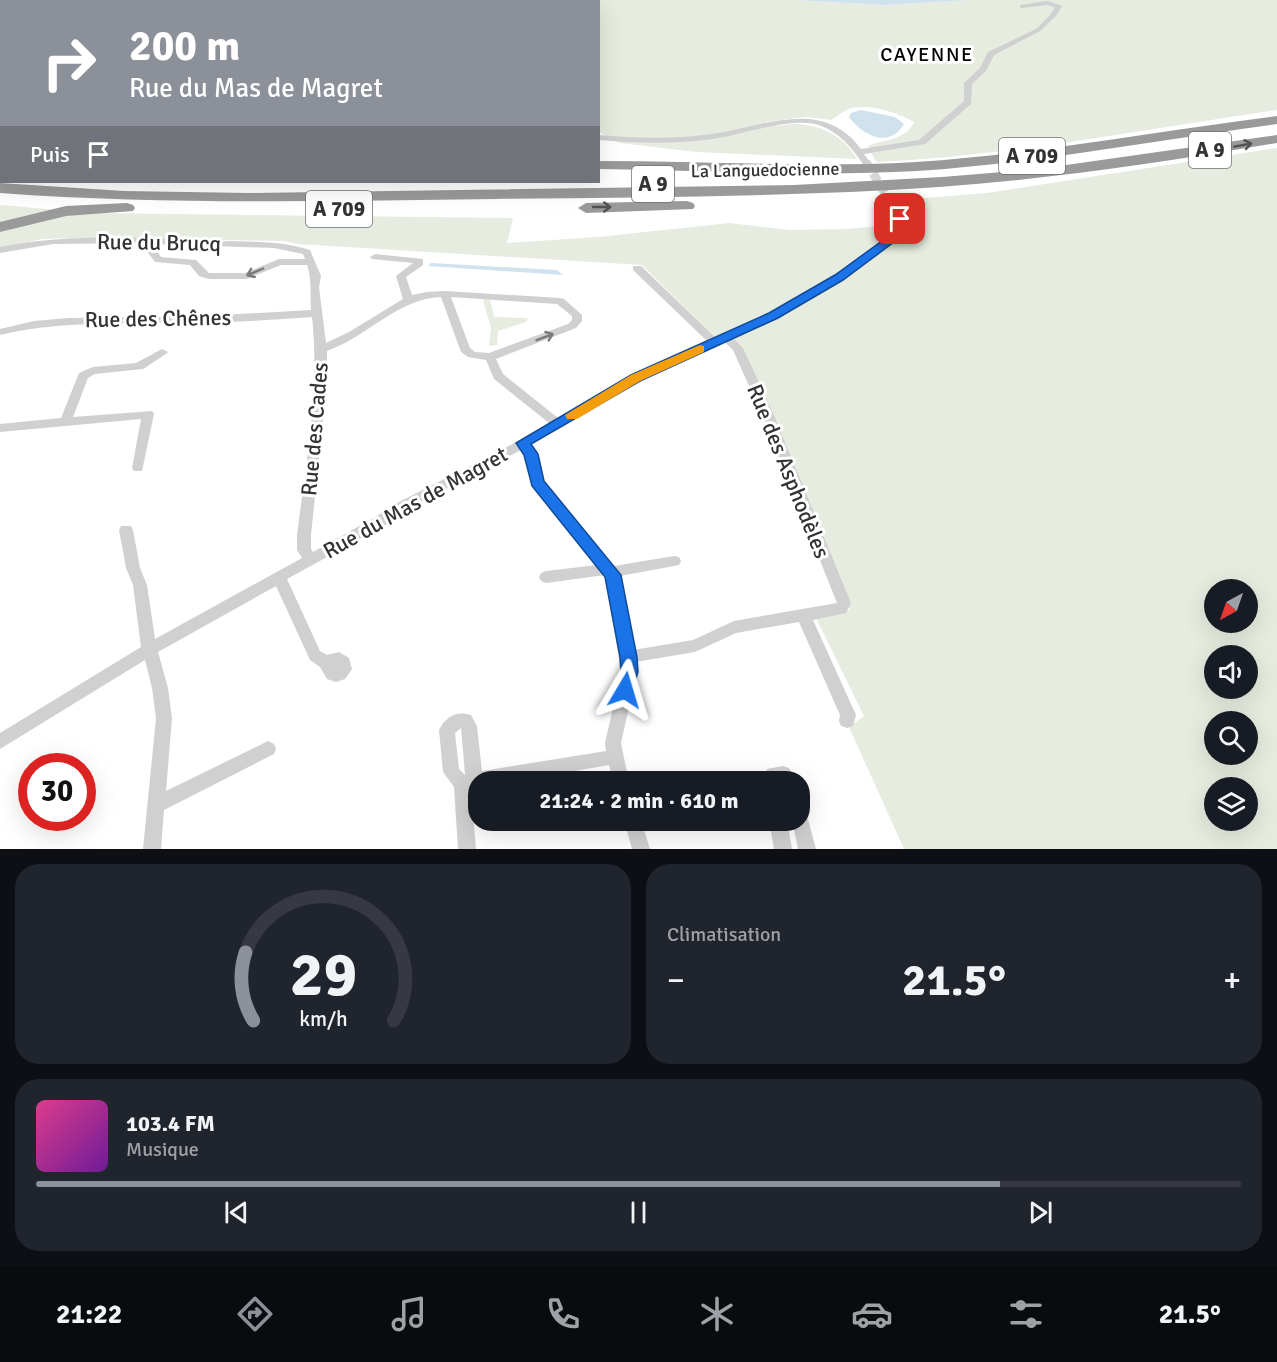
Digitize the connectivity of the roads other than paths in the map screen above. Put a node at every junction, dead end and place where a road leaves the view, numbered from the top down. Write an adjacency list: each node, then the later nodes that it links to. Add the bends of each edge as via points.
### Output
1 (1022, 6): 6 (street, via 1059,6 1038,30 991,54 983,69 968,83 968,102 922,142)
2 (1277, 120): 9 (highway, A 709, via 1071,151 915,166 777,171)
3 (1277, 125): 10 (highway, La Languedocienne / A 9, via 1059,162 860,179 246,189)
4 (600, 137): 6 (street, via 688,140 779,122 809,121 842,132)
5 (1277, 139): 7 (highway, La Languedocienne / A 9, one-way to 5)
6 (860, 152): 8 (street)
7 (1144, 161): 11 (highway, La Languedocienne / A 9, via 949,182 782,190 261,197 142,196); 14 (highway, A 709, one-way to 7, via 427,209 765,203 992,186)
8 (867, 162)
9 (600, 165)
10 (57, 183)
11 (0, 188)
12 (0, 199): 14 (highway, A 709)
13 (890, 201): 25 (street, Rue du Mas de Magret, via 899,222 891,239 876,253 774,315)
14 (134, 207): 15 (highway, via 55,213)
15 (0, 227)
16 (149, 241): 17 (street, Rue du Brucq, via 46,240); 19 (street, Rue du Brucq, via 286,246 307,252); 19 (street, one-way to 16, via 276,262 247,276 208,276 193,262 158,260 148,246)
17 (0, 250)
18 (375, 257): 22 (street, via 420,261 401,276)
19 (312, 262): 23 (street, Rue des Cades)
20 (638, 268): 25 (street, Rue des Asphodèles)
21 (445, 294): 22 (street, via 423,293); 28 (street, via 465,350); 28 (street, one-way to 21, via 572,326 577,315 560,302)
22 (408, 298): 26 (street, via 349,339)
23 (317, 314): 24 (street, Rue des Chênes, via 86,318); 26 (street, Rue des Cades)
24 (0, 332)
25 (720, 339): 30 (street, Rue du Mas de Magret, via 636,378); 40 (street, Rue des Asphodèles, via 738,348 844,603 841,609)
26 (321, 349): 35 (street, Rue des Cades, via 304,535 304,550)
27 (162, 352): 29 (street, via 138,366 93,371 83,376)
28 (490, 357): 30 (street, via 498,376)
29 (65, 422): 31 (street); 33 (street, via 149,409)
30 (558, 424): 32 (street, Rue du Mas de Magret)
31 (0, 428)
32 (523, 443): 35 (street, Rue du Mas de Magret); 37 (street, via 531,454 537,483)
33 (138, 468)
34 (126, 530): 41 (street)
35 (310, 559): 38 (street, Rue du Mas de Magret)
36 (674, 561): 37 (street)
37 (609, 570): 39 (street); 42 (street)
38 (279, 577): 41 (street, Rue du Mas de Magret); 43 (street, via 315,655)
39 (546, 578)
40 (804, 616): 42 (street, via 734,627 695,646); 44 (street)
41 (150, 649): 45 (street, Rue du Mas de Magret); 49 (street, via 164,718)
42 (629, 657): 47 (street, via 613,743)
43 (328, 664)
44 (847, 721)
45 (0, 742)
46 (268, 749): 49 (street)
47 (614, 757): 48 (street); 54 (street, via 468,781)
48 (618, 771)
49 (158, 804): 53 (street)
50 (635, 831): 55 (street)
51 (779, 831): 56 (street)
52 (803, 831): 57 (street)
53 (152, 849)
54 (467, 849)
55 (641, 849)
56 (783, 849)
57 (807, 849)

